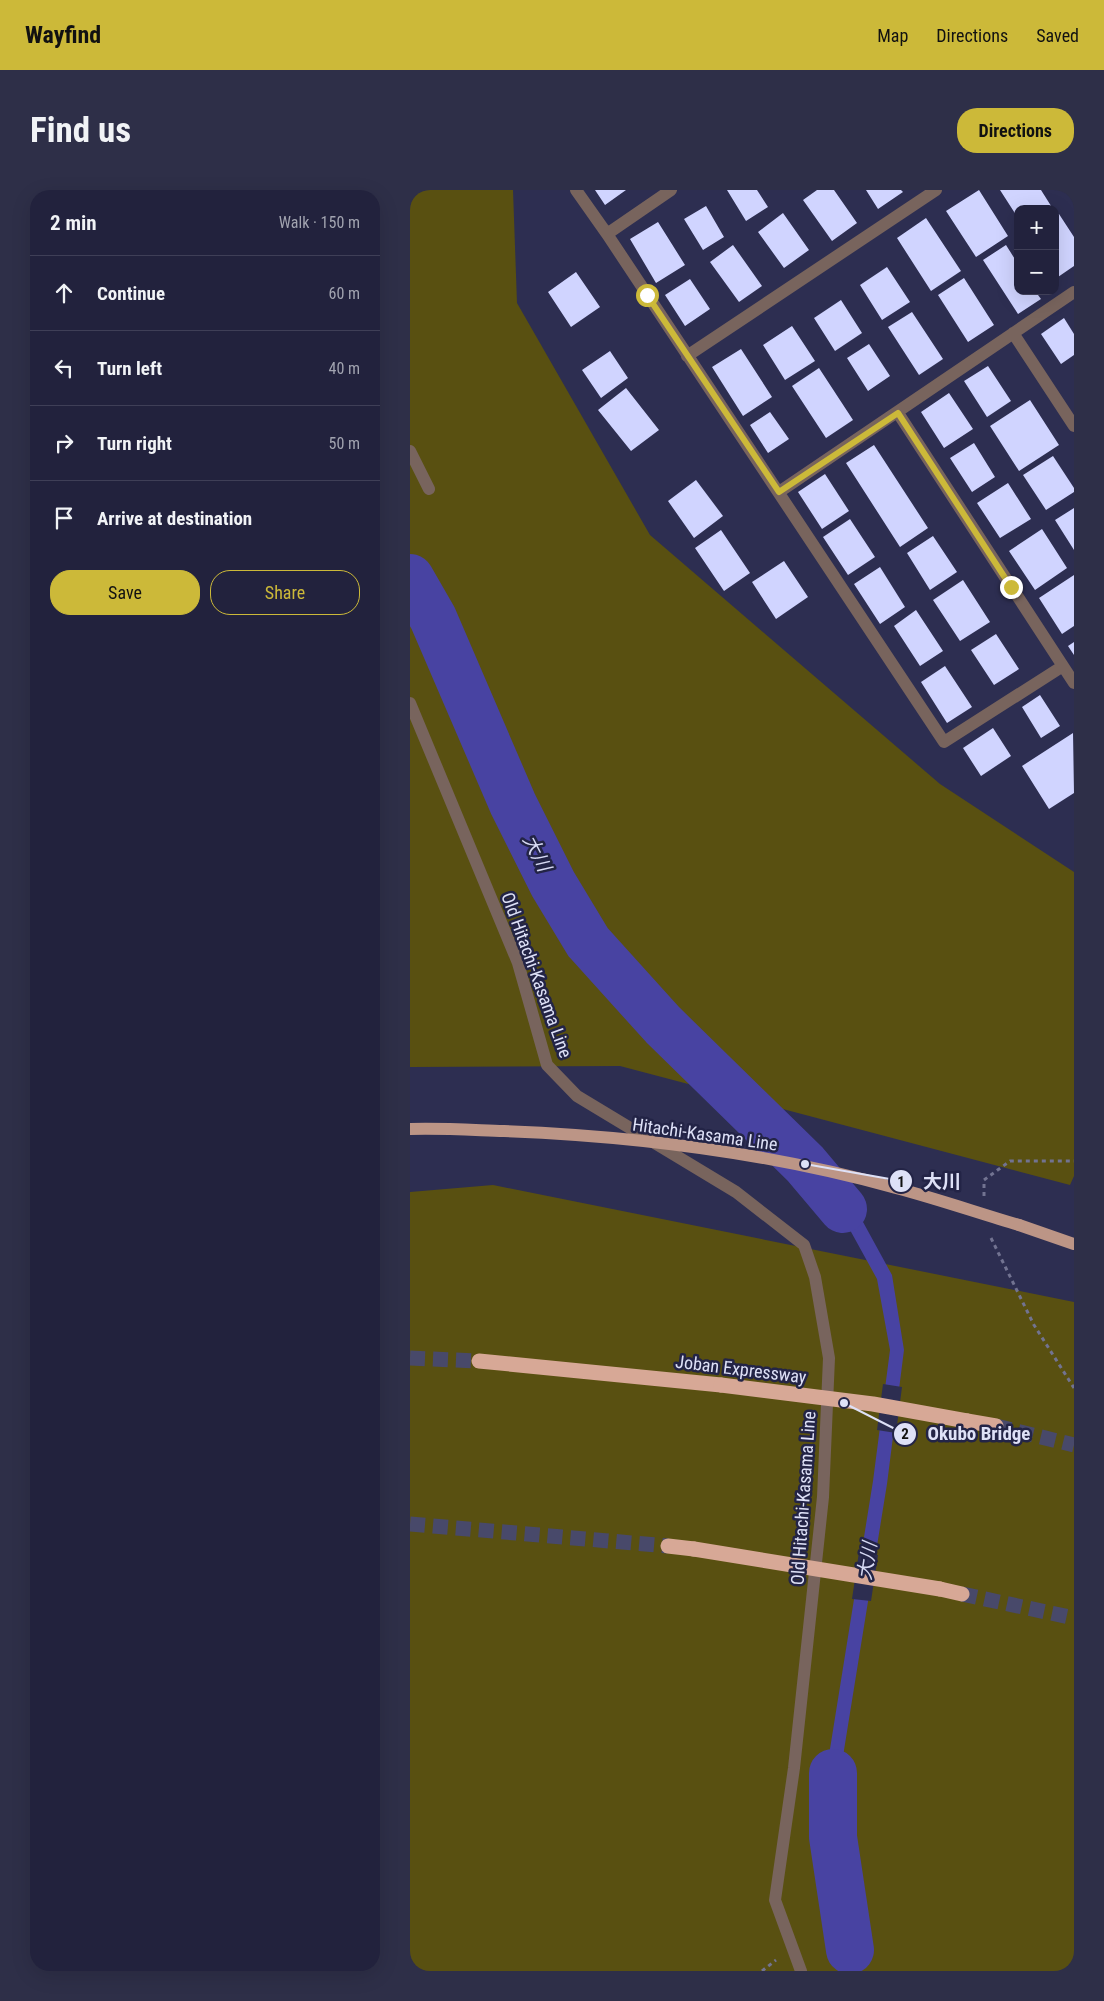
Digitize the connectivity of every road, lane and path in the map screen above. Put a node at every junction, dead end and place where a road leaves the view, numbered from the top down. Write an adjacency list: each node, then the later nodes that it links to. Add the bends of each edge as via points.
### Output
1 (576, 190): 4 (street)
2 (671, 190): 4 (street)
3 (936, 190): 7 (street)
4 (608, 234): 7 (street)
5 (1074, 292): 6 (street)
6 (1013, 333): 8 (street); 9 (street)
7 (687, 356): 12 (street)
8 (898, 413): 12 (street); 13 (street)
9 (1074, 426)
10 (410, 451): 11 (street)
11 (429, 489)
12 (779, 492): 13 (street, via 944,742)
13 (1063, 666): 14 (street)
14 (1074, 683)
15 (410, 703): 26 (street, Old Hitachi-Kasama Line, via 518,962 548,1065 577,1096 736,1192 804,1245 815,1277 830,1358 824,1497 794,1768 774,1900)
16 (410, 1129): 20 (main road, Hitachi-Kasama Line, bridge, via 549,1133 697,1149 780,1162 896,1188)
17 (1074, 1161): 18 (path, via 1010,1161 984,1180)
18 (984, 1197)
19 (988, 1232): 22 (path, via 1034,1325)
20 (1074, 1244)
21 (479, 1361): 23 (highway, Joban Expressway, bridge, via 873,1404)
22 (1074, 1388)
23 (996, 1426)
24 (668, 1546): 25 (highway, bridge)
25 (962, 1594)
26 (802, 1971)

